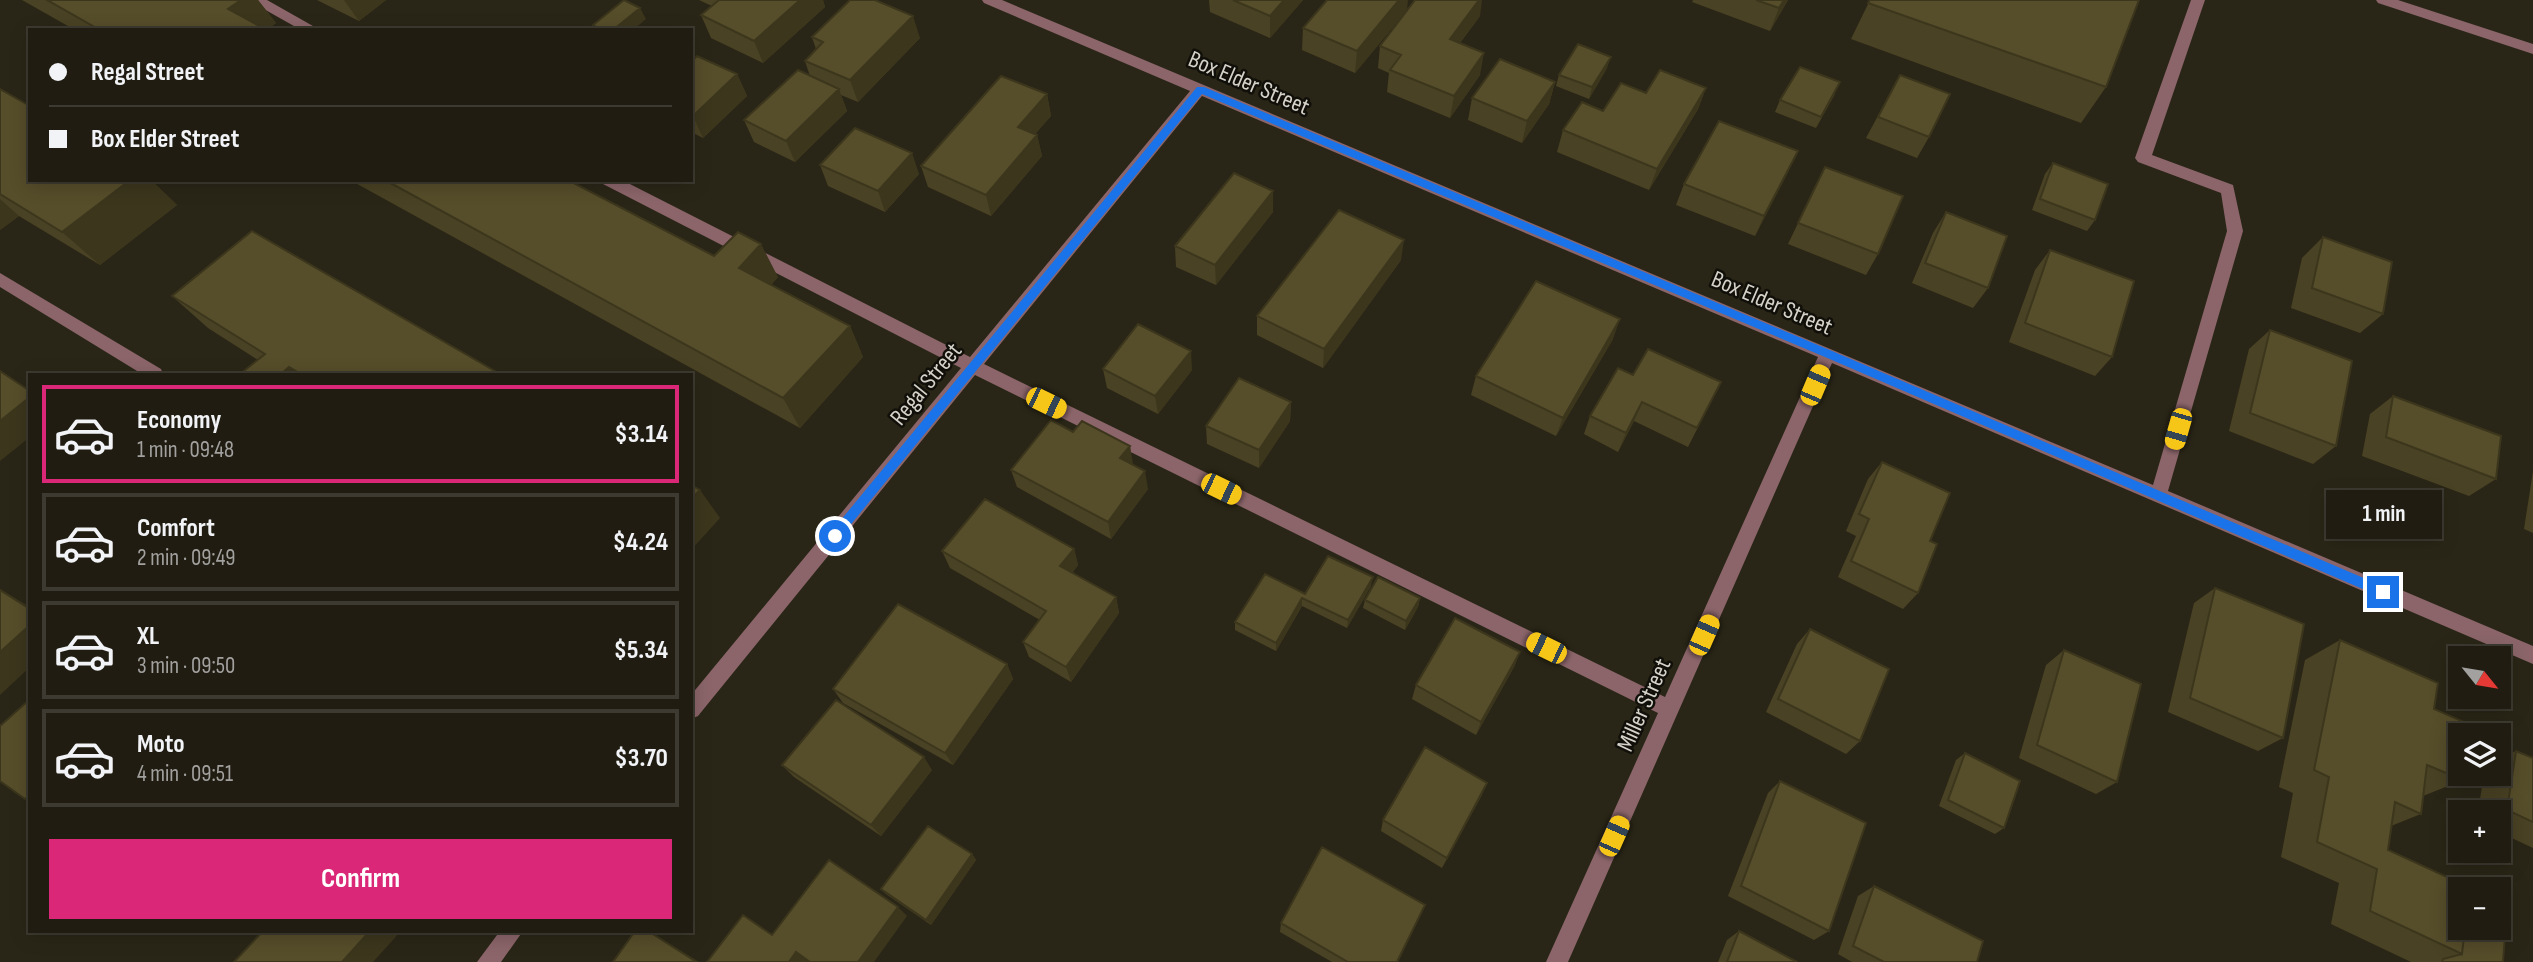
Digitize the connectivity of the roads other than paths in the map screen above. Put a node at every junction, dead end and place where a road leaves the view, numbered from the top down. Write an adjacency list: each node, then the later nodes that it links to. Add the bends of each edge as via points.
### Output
1 (255, 0): 5 (street)
2 (989, 0): 7 (street, Box Elder Street)
3 (2198, 0): 13 (street, via 2143,158 2228,189 2235,231)
4 (2383, 0): 6 (street)
5 (309, 28)
6 (2533, 50)
7 (1200, 89): 10 (street, Box Elder Street); 11 (street, Regal Street)
8 (612, 182): 11 (street)
9 (0, 279): 12 (street)
10 (1828, 354): 13 (street, Box Elder Street); 16 (street, Miller Street)
11 (974, 367): 15 (street, Regal Street); 16 (street)
12 (153, 373)
13 (2158, 496): 14 (street, Box Elder Street)
14 (2533, 655)
15 (693, 705)
16 (1671, 710): 19 (street, Miller Street)
17 (511, 933): 18 (street)
18 (488, 962)
19 (1557, 962)

